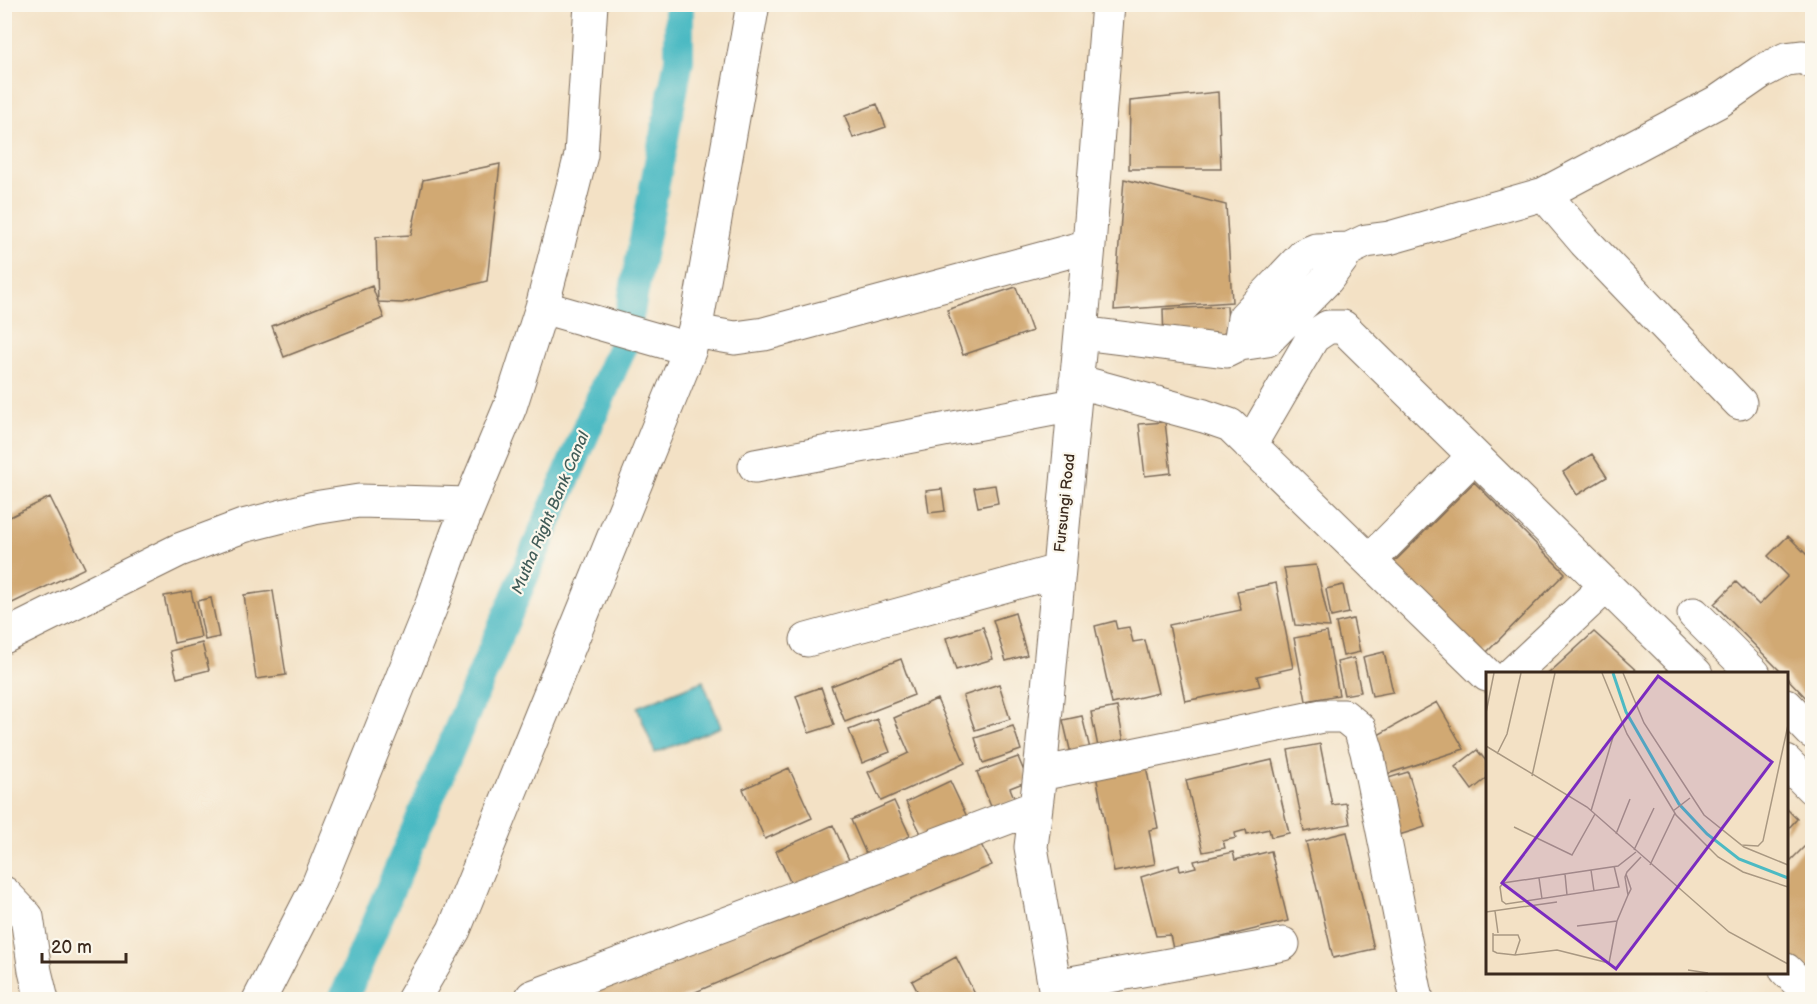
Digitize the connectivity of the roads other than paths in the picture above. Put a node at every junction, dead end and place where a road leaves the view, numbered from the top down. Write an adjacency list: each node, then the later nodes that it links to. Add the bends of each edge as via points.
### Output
1 (591, 4): 7 (street, via 581,155)
2 (753, 4): 9 (street)
3 (1108, 4): 6 (street, Fursungi Road)
4 (1812, 62): 5 (street, via 1803,57 1786,59 1719,101)
5 (1544, 194): 8 (street, via 1366,241 1349,249 1316,250 1304,255 1244,318 1240,344 1226,351); 11 (street)
6 (1089, 246): 8 (street, Fursungi Road); 9 (street, via 764,334)
7 (550, 309): 9 (street); 15 (street)
8 (1081, 333): 10 (street, Fursungi Road)
9 (684, 341): 40 (street, via 454,930)
10 (1075, 393): 12 (street, via 1204,416 1230,425); 14 (street); 17 (street, Fursungi Road)
11 (1740, 403)
12 (1250, 445): 13 (street, via 1313,337 1328,327 1343,327); 16 (street)
13 (1474, 456): 16 (street); 18 (street)
14 (755, 466)
15 (469, 504): 20 (street, via 359,501 243,526 179,550); 39 (street, via 318,885)
16 (1370, 560): 25 (street)
17 (1058, 571): 21 (street); 29 (street, Fursungi Road)
18 (1606, 586): 22 (street); 23 (street)
19 (1694, 614): 24 (street)
20 (4, 637)
21 (807, 640)
22 (1514, 672)
23 (1694, 672)
24 (1752, 672)
25 (1486, 674)
26 (1787, 707): 27 (street)
27 (1812, 732)
28 (1787, 764): 30 (street)
29 (1040, 774): 31 (street, Fursungi Road); 41 (street, via 1322,716 1344,716 1360,729 1367,752)
30 (1812, 788)
31 (1036, 807): 35 (street, Fursungi Road, via 1031,847); 37 (street)
32 (4, 893): 38 (street, via 27,917)
33 (1283, 944): 35 (street)
34 (1787, 972): 36 (street)
35 (1056, 993)
36 (1812, 996)
37 (532, 997)
38 (42, 999)
39 (259, 999)
40 (413, 999)
41 (1417, 999)

